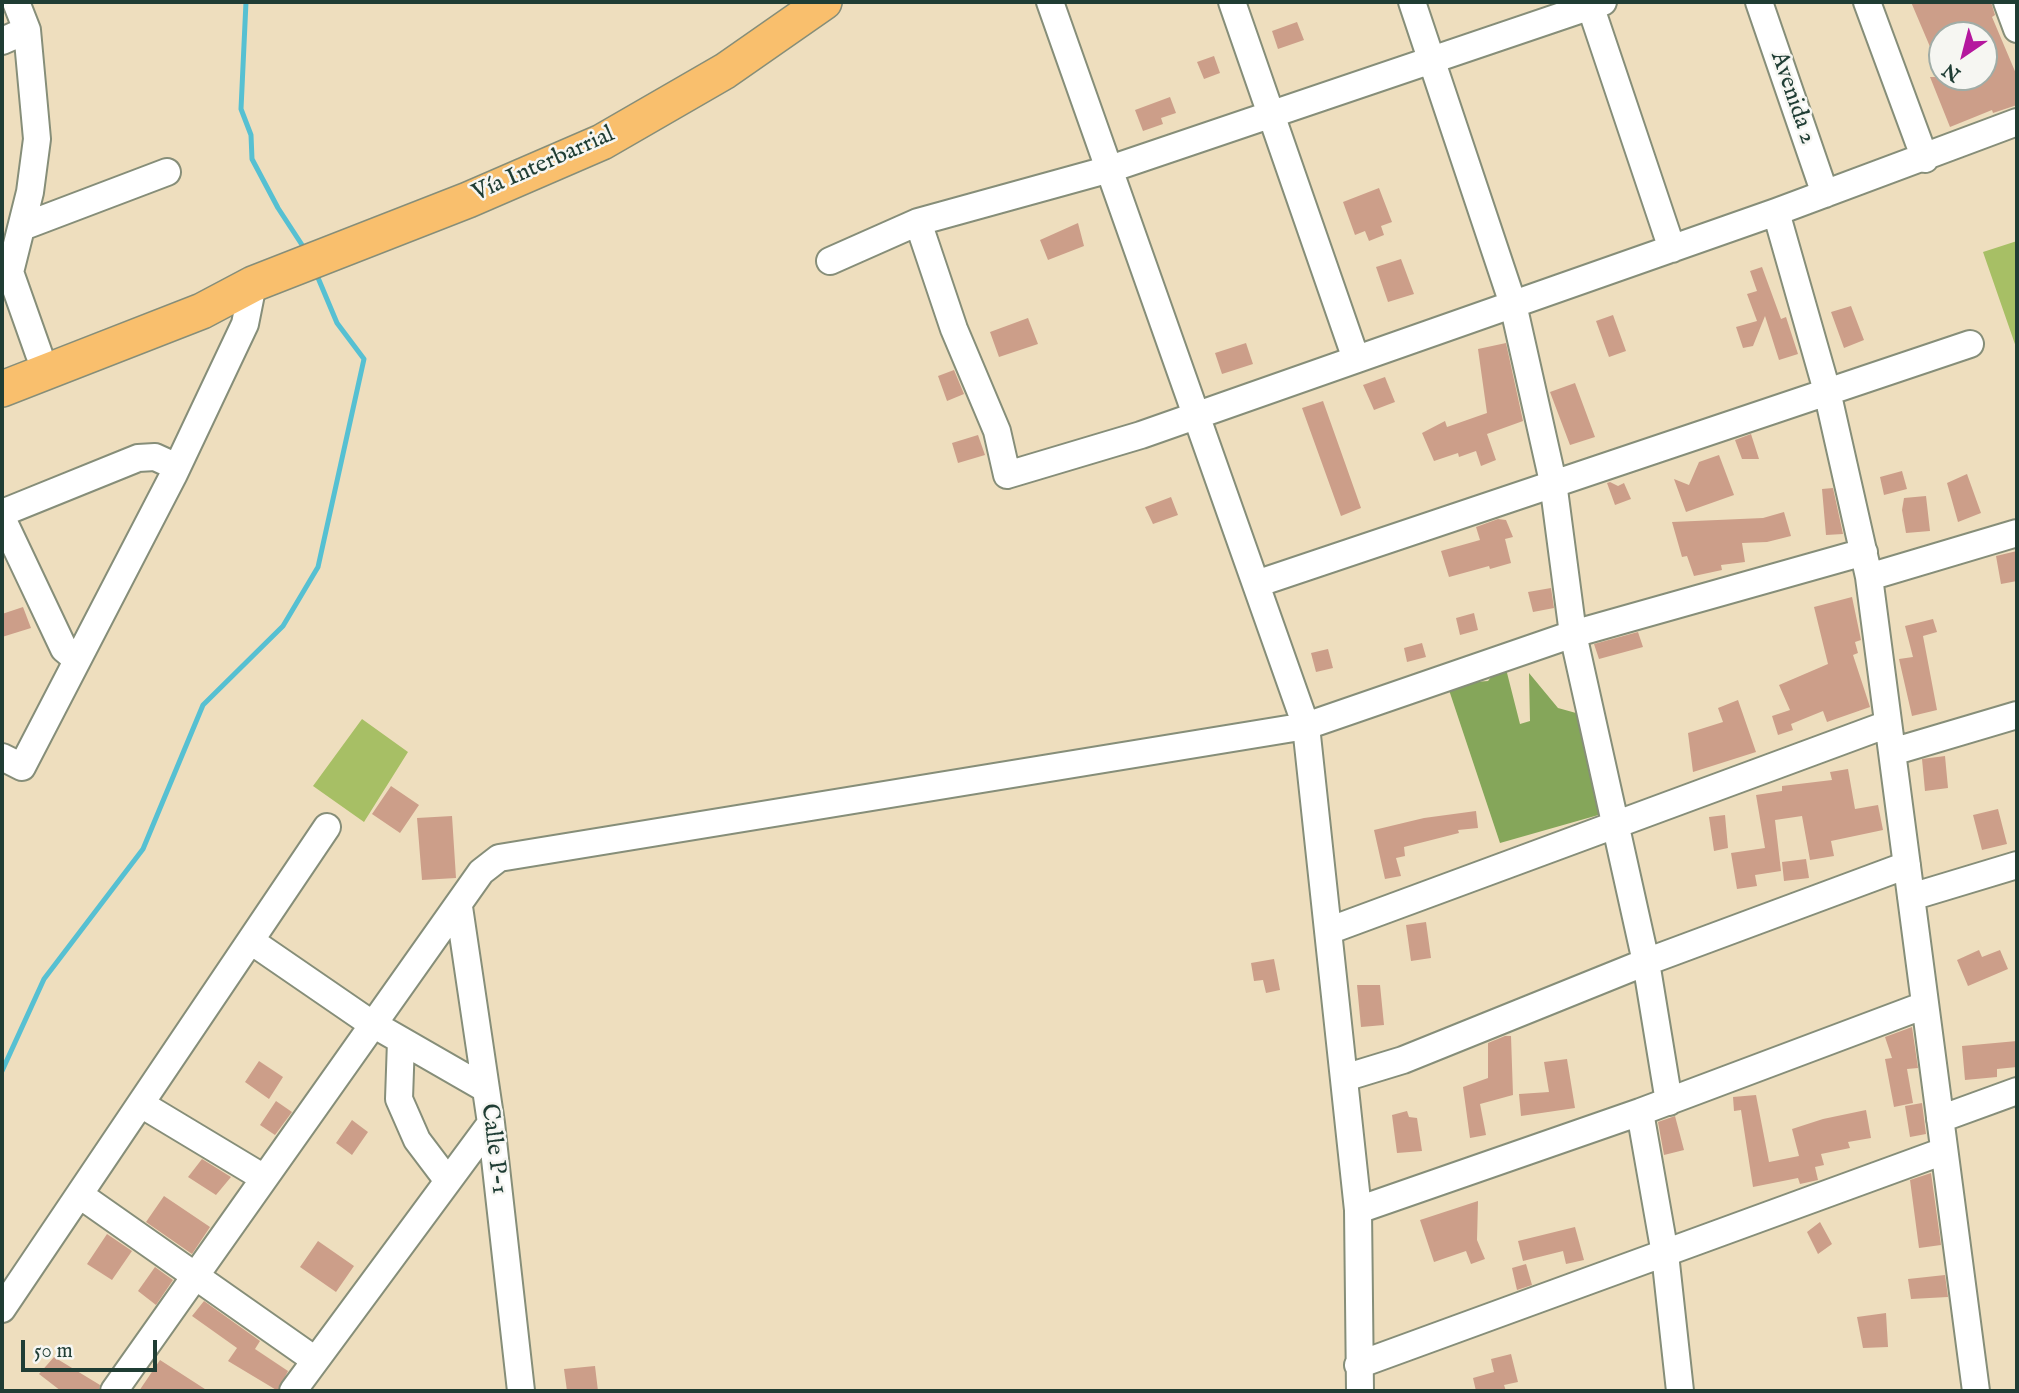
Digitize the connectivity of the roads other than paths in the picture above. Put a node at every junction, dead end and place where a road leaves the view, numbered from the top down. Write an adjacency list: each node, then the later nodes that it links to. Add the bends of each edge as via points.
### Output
1 (16, 2): 11 (street)
2 (1050, 2): 17 (street)
3 (1232, 2): 14 (street)
4 (1412, 2): 13 (street)
5 (1759, 2): 19 (street, Avenida 2)
6 (1867, 2): 16 (street)
7 (2007, 2): 10 (street)
8 (1595, 3): 13 (street); 23 (street)
9 (817, 4): 26 (main road, Vía Interbarrial, via 725,71 602,142)
10 (2017, 29)
11 (27, 30): 12 (street); 22 (street, via 37,139)
12 (2, 41)
13 (1433, 61): 14 (street); 27 (street)
14 (1271, 115): 17 (street); 30 (street)
15 (2017, 122): 16 (street)
16 (1925, 159): 19 (street)
17 (1111, 169): 21 (street); 34 (street)
18 (167, 172): 22 (street)
19 (1825, 194): 20 (street)
20 (1776, 212): 23 (street); 33 (street)
21 (918, 222): 24 (street); 34 (street, via 954,329 997,431 1007,475)
22 (22, 227): 25 (street)
23 (1672, 249): 27 (street)
24 (830, 261)
25 (6, 262): 29 (street)
26 (253, 284): 29 (main road, Vía Interbarrial, via 194,294); 32 (main road, Vía Interbarrial, via 202,311); 35 (street, via 245,324)
27 (1513, 304): 30 (street); 36 (street)
28 (1970, 344): 33 (street)
29 (39, 354): 31 (main road, Vía Interbarrial)
30 (1356, 359): 34 (street)
31 (2, 369)
32 (2, 390)
33 (1827, 391): 36 (street); 40 (street)
34 (1198, 414): 41 (street)
35 (177, 467): 37 (street, via 155,457 138,458); 43 (street)
36 (1553, 482): 41 (street); 42 (street)
37 (2, 513)
38 (2, 518): 43 (street, via 64,649)
39 (2017, 533): 40 (street)
40 (1867, 565): 42 (street); 45 (street)
41 (1256, 584): 46 (street)
42 (1573, 634): 46 (street); 49 (street)
43 (76, 659): 48 (street, via 22,767)
44 (2017, 715): 47 (street)
45 (1888, 724): 47 (street); 49 (street)
46 (1306, 726): 54 (street, via 499,858 481,872); 55 (street)
47 (1892, 752): 51 (street)
48 (2, 757)
49 (1616, 826): 55 (street); 57 (street)
50 (327, 827): 56 (street)
51 (1907, 865): 53 (street); 57 (street)
52 (2017, 865): 53 (street)
53 (1911, 897): 58 (street)
54 (459, 907): 59 (street); 62 (street, Calle P-1)
55 (1328, 931): 61 (street)
56 (251, 941): 59 (street); 65 (street)
57 (1646, 962): 61 (street, via 1403,1060); 64 (street)
58 (1925, 1005): 64 (street); 67 (street)
59 (374, 1025): 60 (street); 70 (street)
60 (401, 1041): 62 (street); 71 (street, via 399,1099 417,1140)
61 (1344, 1079): 73 (street)
62 (486, 1089): 68 (street, Calle P-1)
63 (2017, 1091): 67 (street)
64 (1669, 1102): 66 (street)
65 (141, 1104): 70 (street); 72 (street)
66 (1640, 1112): 73 (street); 74 (street)
67 (1940, 1119): 69 (street)
68 (491, 1123): 71 (street); 81 (street, Calle P-1)
69 (1944, 1151): 74 (street); 83 (street)
70 (264, 1178): 75 (street)
71 (448, 1181): 77 (street)
72 (80, 1195): 75 (street); 76 (street)
73 (1358, 1210): 78 (street)
74 (1665, 1254): 78 (street); 82 (street)
75 (195, 1274): 77 (street); 79 (street)
76 (2, 1309)
77 (316, 1360): 80 (street)
78 (1359, 1378)
79 (114, 1391)
80 (293, 1391)
81 (521, 1391)
82 (1680, 1391)
83 (1976, 1391)

